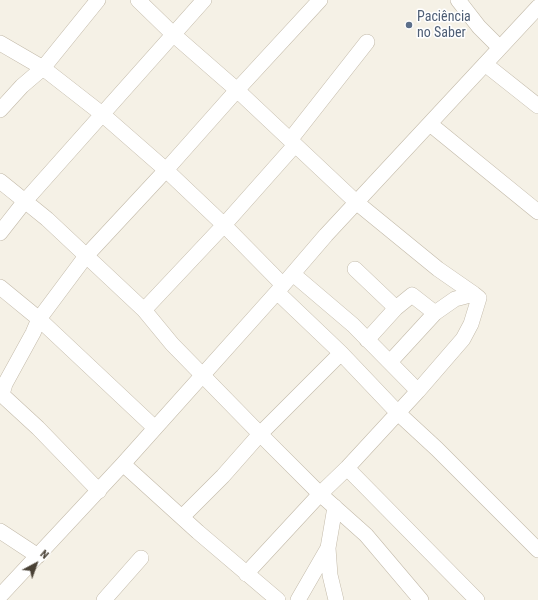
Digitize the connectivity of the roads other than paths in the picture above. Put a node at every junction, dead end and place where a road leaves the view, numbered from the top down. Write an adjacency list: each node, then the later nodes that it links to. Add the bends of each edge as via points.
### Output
1 (98, 0): 12 (street)
2 (138, 0): 7 (street)
3 (204, 0): 7 (street)
4 (320, 0): 13 (street)
5 (458, 0): 10 (street)
6 (538, 7): 10 (street)
7 (174, 35): 13 (street); 16 (street)
8 (367, 42): 18 (street)
9 (0, 43): 12 (street)
10 (500, 48): 11 (street)
11 (485, 64): 14 (street); 17 (street)
12 (43, 68): 15 (street); 16 (street)
13 (237, 90): 18 (street); 19 (street)
14 (538, 106)
15 (0, 110)
16 (102, 114): 19 (street); 21 (street)
17 (430, 124): 22 (street); 23 (street)
18 (292, 142): 22 (street); 24 (street)
19 (166, 170): 24 (street); 26 (street)
20 (0, 181): 21 (street)
21 (25, 201): 25 (street); 26 (street)
22 (356, 202): 28 (street); 30 (street, via 438,269)
23 (538, 212)
24 (224, 225): 28 (street); 32 (street)
25 (0, 233)
26 (86, 256): 32 (street); 34 (street)
27 (355, 269): 31 (street)
28 (285, 284): 35 (street, via 353,326); 36 (street); 38 (street)
29 (0, 287): 34 (street)
30 (474, 294): 33 (street, via 455,299); 39 (street, via 479,298 463,339)
31 (396, 308): 33 (street, via 412,295); 35 (street)
32 (144, 310): 38 (street)
33 (435, 313): 37 (street)
34 (39, 319): 40 (street); 42 (street)
35 (367, 340): 37 (street)
36 (341, 353): 41 (street); 43 (street)
37 (390, 362): 39 (street)
38 (203, 376): 42 (street); 43 (street)
39 (418, 391): 41 (street)
40 (1, 393): 46 (street)
41 (398, 413): 45 (street); 52 (street)
42 (155, 428): 44 (street)
43 (260, 434): 47 (street); 49 (street)
44 (123, 464): 46 (street); 49 (street)
45 (347, 468): 47 (street); 62 (street)
46 (99, 491): 53 (street)
47 (320, 494): 48 (street); 55 (street)
48 (335, 507): 51 (street); 61 (street, via 366,535)
49 (182, 518): 55 (street)
50 (0, 531): 53 (street)
51 (328, 548): 59 (street); 60 (street, via 330,575)
52 (538, 550)
53 (38, 556): 56 (street)
54 (141, 558): 57 (street)
55 (246, 574): 58 (street)
56 (0, 596)
57 (104, 600)
58 (278, 600)
59 (298, 600)
60 (336, 600)
61 (421, 600)
62 (477, 600)

